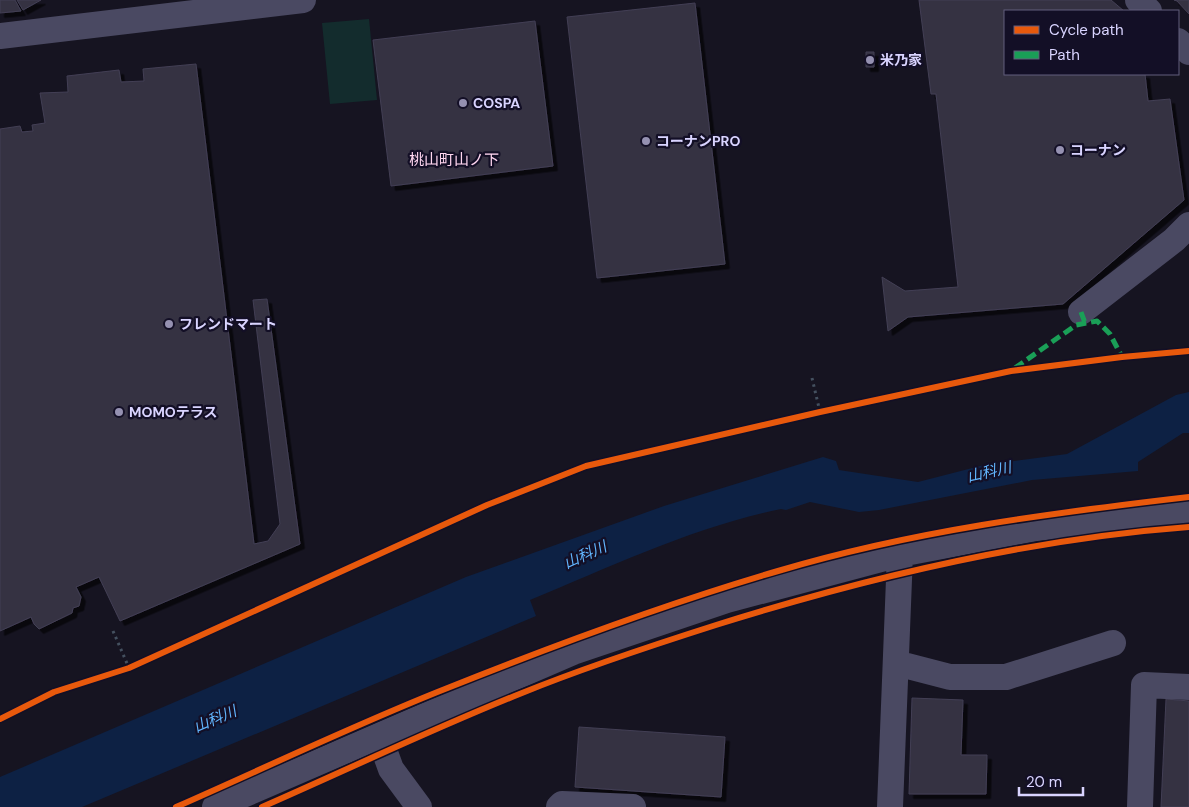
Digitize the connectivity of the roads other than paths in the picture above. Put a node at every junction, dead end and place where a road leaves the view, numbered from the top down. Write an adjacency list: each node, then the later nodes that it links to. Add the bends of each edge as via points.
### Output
1 (303, 0): 4 (street)
2 (1138, 0): 3 (street)
3 (1148, 10)
4 (0, 36)
5 (1179, 42): 6 (street)
6 (1189, 52)
7 (1189, 225): 8 (street)
8 (1081, 312)
9 (1189, 512): 10 (street, via 1036,528)
10 (900, 554): 12 (street); 14 (street, via 728,600 573,652)
11 (1113, 643): 12 (street, via 1006,677 950,677)
12 (896, 662): 19 (street)
13 (1189, 687): 20 (street, via 1144,685)
14 (378, 736): 15 (street); 16 (street, via 391,769)
15 (215, 807)
16 (420, 807)
17 (559, 807): 18 (street, via 562,804)
18 (633, 807)
19 (890, 807)
20 (1140, 807)

